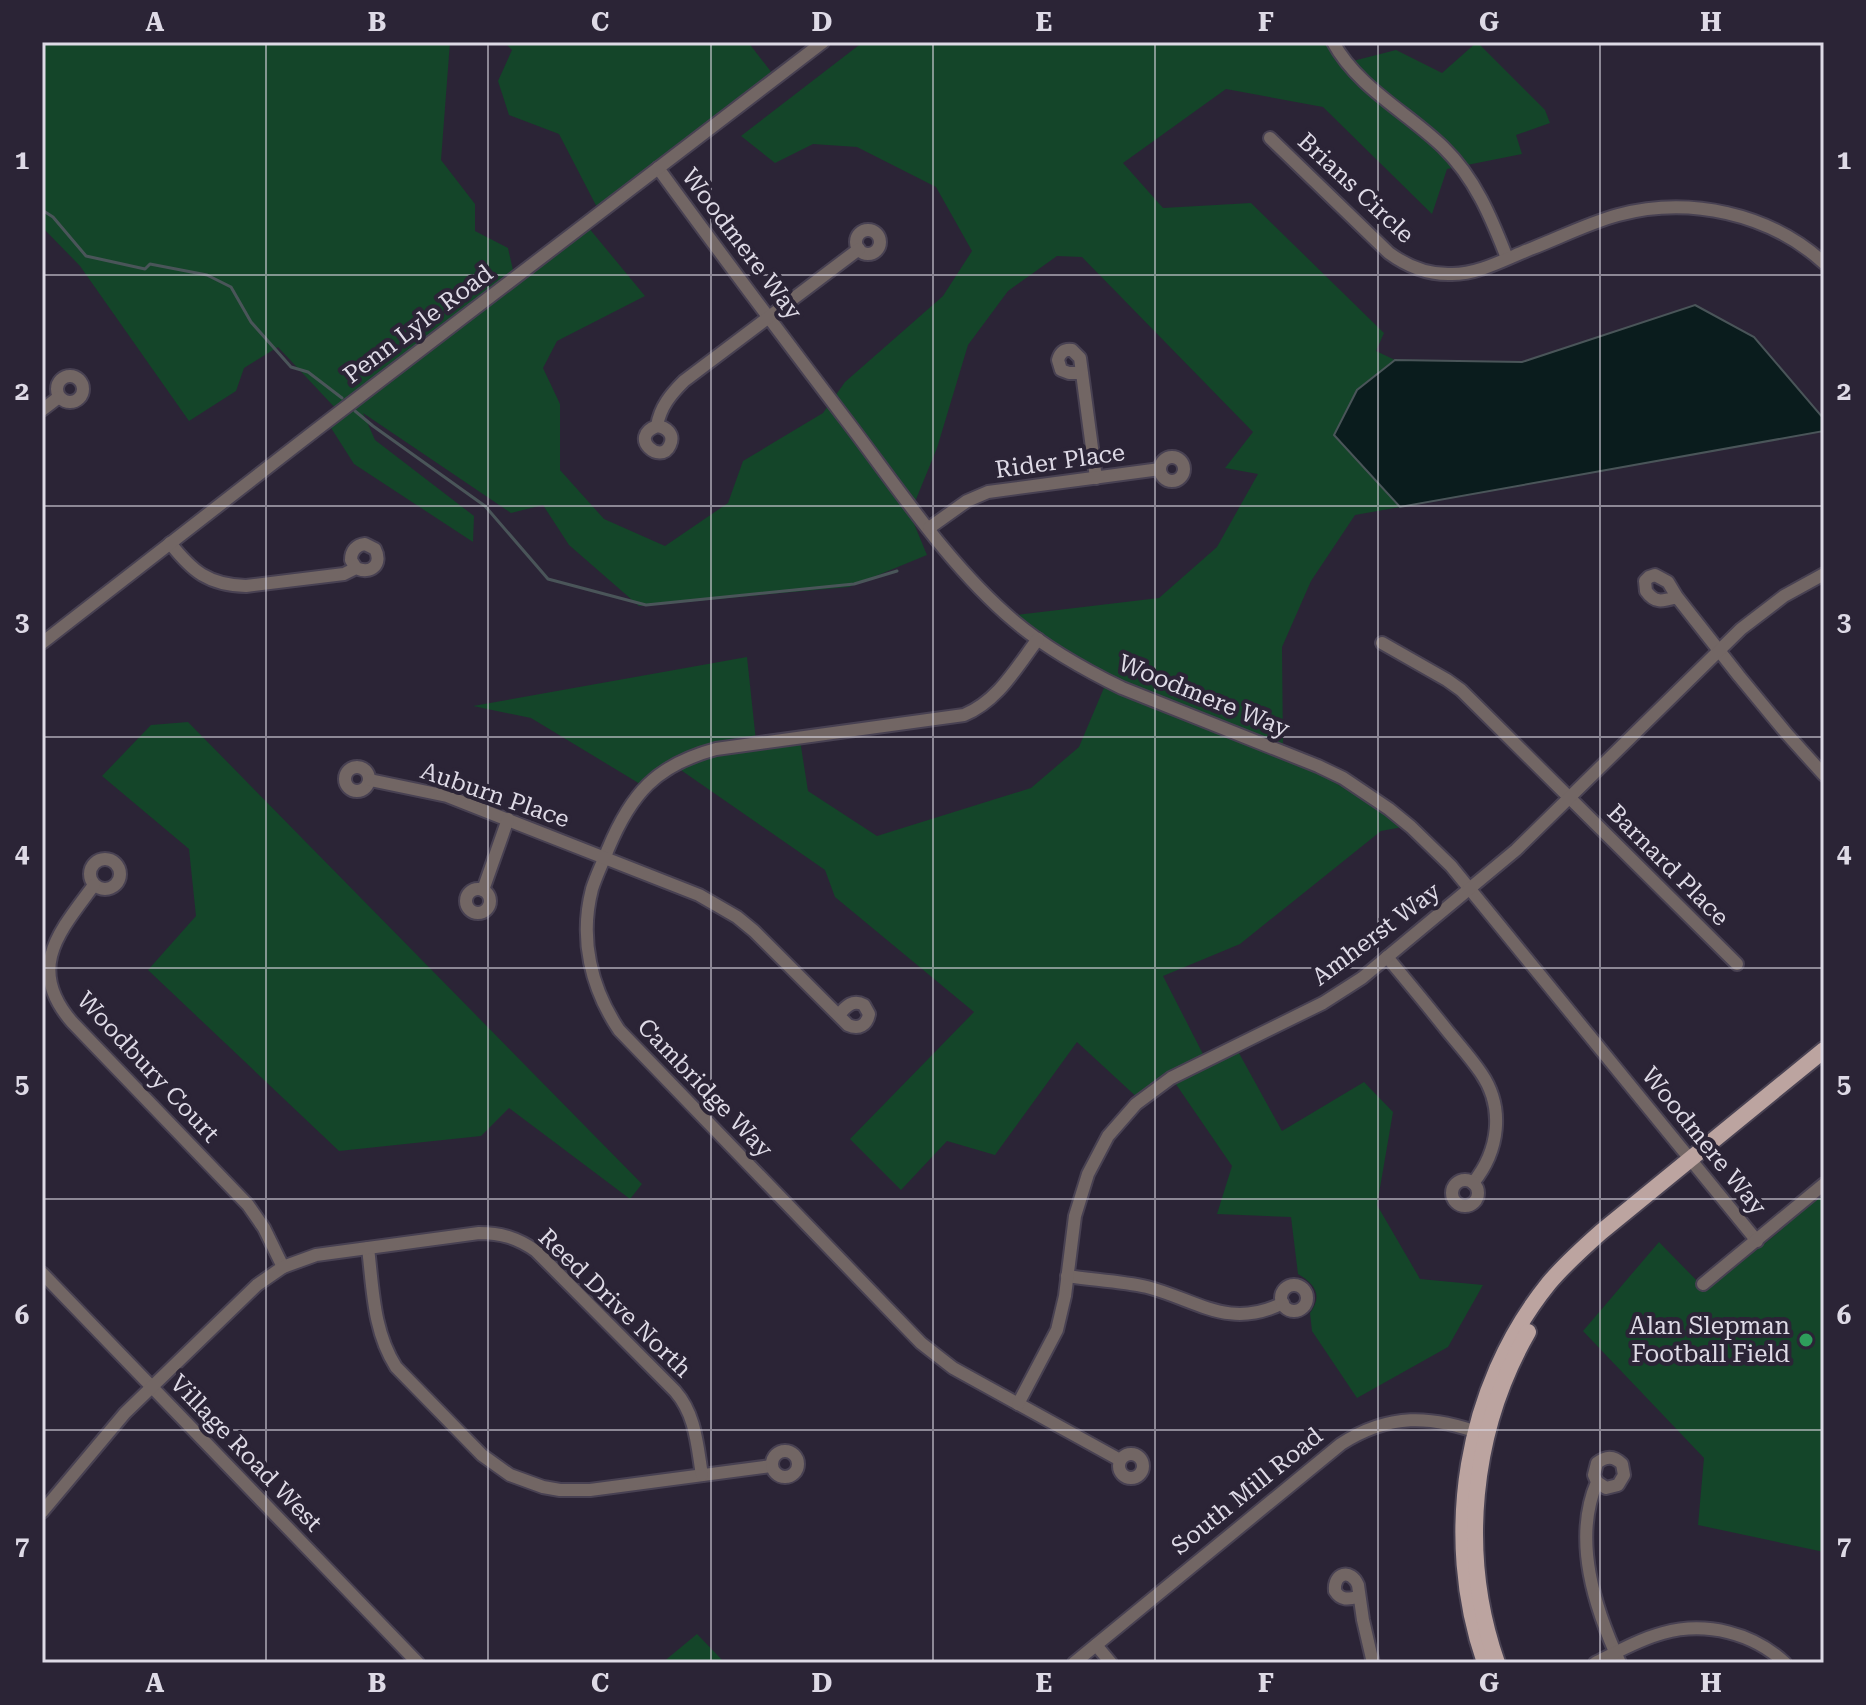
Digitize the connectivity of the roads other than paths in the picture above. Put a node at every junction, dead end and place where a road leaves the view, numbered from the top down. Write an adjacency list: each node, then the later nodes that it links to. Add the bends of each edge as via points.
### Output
1 (823, 42): 4 (street, Penn Lyle Road)
2 (1333, 42): 6 (street, via 1362,80 1456,160 1480,194)
3 (1270, 138): 6 (street, Brians Circle, via 1389,253 1411,267 1453,274)
4 (658, 168): 8 (street, Woodmere Way); 16 (street, Penn Lyle Road)
5 (859, 249): 8 (street)
6 (1507, 258): 7 (street, Brians Circle, via 1616,216 1681,207 1760,223)
7 (1824, 263)
8 (768, 317): 12 (street, via 684,381 659,414); 15 (street, Woodmere Way)
9 (1082, 373): 14 (street)
10 (59, 397): 11 (street)
11 (42, 410)
12 (657, 426)
13 (1160, 469): 14 (street, Rider Place)
14 (1096, 478): 15 (street, Rider Place, via 988,492)
15 (929, 528): 20 (street, Woodmere Way, via 978,587)
16 (170, 543): 17 (street, via 195,571 232,586 344,574); 21 (street, Penn Lyle Road)
17 (356, 568)
18 (1824, 574): 23 (street, Amherst Way, via 1759,613)
19 (1677, 597): 23 (street)
20 (1038, 639): 28 (street, Cambridge Way, via 995,696 976,711 716,749 681,761 654,778 631,803); 31 (street, Woodmere Way, via 1122,688 1343,778 1411,827)
21 (42, 643)
22 (1382, 643): 26 (street, Barnard Place, via 1461,690)
23 (1719, 649): 24 (street); 26 (street, Amherst Way)
24 (1824, 775)
25 (370, 780): 27 (street, Auburn Place, via 447,796)
26 (1569, 797): 31 (street, Amherst Way); 34 (street, Barnard Place)
27 (508, 819): 28 (street, Auburn Place); 30 (street)
28 (605, 857): 36 (street, Auburn Place, via 699,895 737,917); 49 (street, Cambridge Way, via 593,885 587,942 593,979 619,1030 921,1343 953,1368)
29 (94, 885): 32 (street, Woodbury Court)
30 (483, 890)
31 (1470, 890): 33 (street, Amherst Way); 38 (street, Woodmere Way)
32 (47, 954): 35 (street, Woodbury Court)
33 (1387, 957): 39 (street, via 1480,1071 1492,1095 1495,1136); 45 (street, Amherst Way, via 1334,997 1171,1078 1136,1104 1108,1136 1088,1174 1075,1216)
34 (1737, 964)
35 (48, 991): 43 (street, Woodbury Court, via 248,1205)
36 (839, 1015)
37 (1824, 1050): 38 (main road)
38 (1691, 1158): 41 (street, Woodmere Way); 50 (main road, via 1549,1283 1502,1359 1486,1394)
39 (1473, 1183)
40 (1824, 1184): 41 (street)
41 (1757, 1241): 46 (street)
42 (368, 1248): 43 (street, Reed Drive North, via 316,1255); 53 (street, Reed Drive North, via 492,1233 528,1245 683,1400 693,1422); 53 (street, via 387,1353 406,1379 495,1466 534,1485 577,1491)
43 (283, 1267): 48 (street, Reed Drive North, via 257,1285)
44 (42, 1273): 48 (street, Village Road West)
45 (1067, 1276): 47 (street, via 1142,1286 1221,1313 1249,1314); 49 (street, Amherst Way, via 1057,1330)
46 (1703, 1284)
47 (1283, 1303)
48 (153, 1387): 55 (street, Reed Drive North, via 113,1426); 59 (street, Village Road West)
49 (1018, 1404): 51 (street, Cambridge Way)
50 (1480, 1433): 57 (street, South Mill Road, via 1434,1421 1402,1420 1356,1435); 63 (main road, via 1464,1510 1464,1544 1470,1607); 64 (main road, via 1476,1544 1480,1592)
51 (1120, 1460)
52 (771, 1466): 53 (street)
53 (702, 1475)
54 (1597, 1482): 58 (street, via 1587,1521 1589,1567 1600,1617)
55 (42, 1512)
56 (1359, 1597): 62 (street)
57 (1096, 1645): 60 (street, South Mill Road); 61 (street)
58 (1618, 1658): 65 (street); 66 (street, via 1663,1633 1709,1628 1756,1642)
59 (418, 1663)
60 (1074, 1663)
61 (1111, 1663)
62 (1373, 1663)
63 (1485, 1663)
64 (1497, 1663)
65 (1595, 1663)
66 (1785, 1663)

